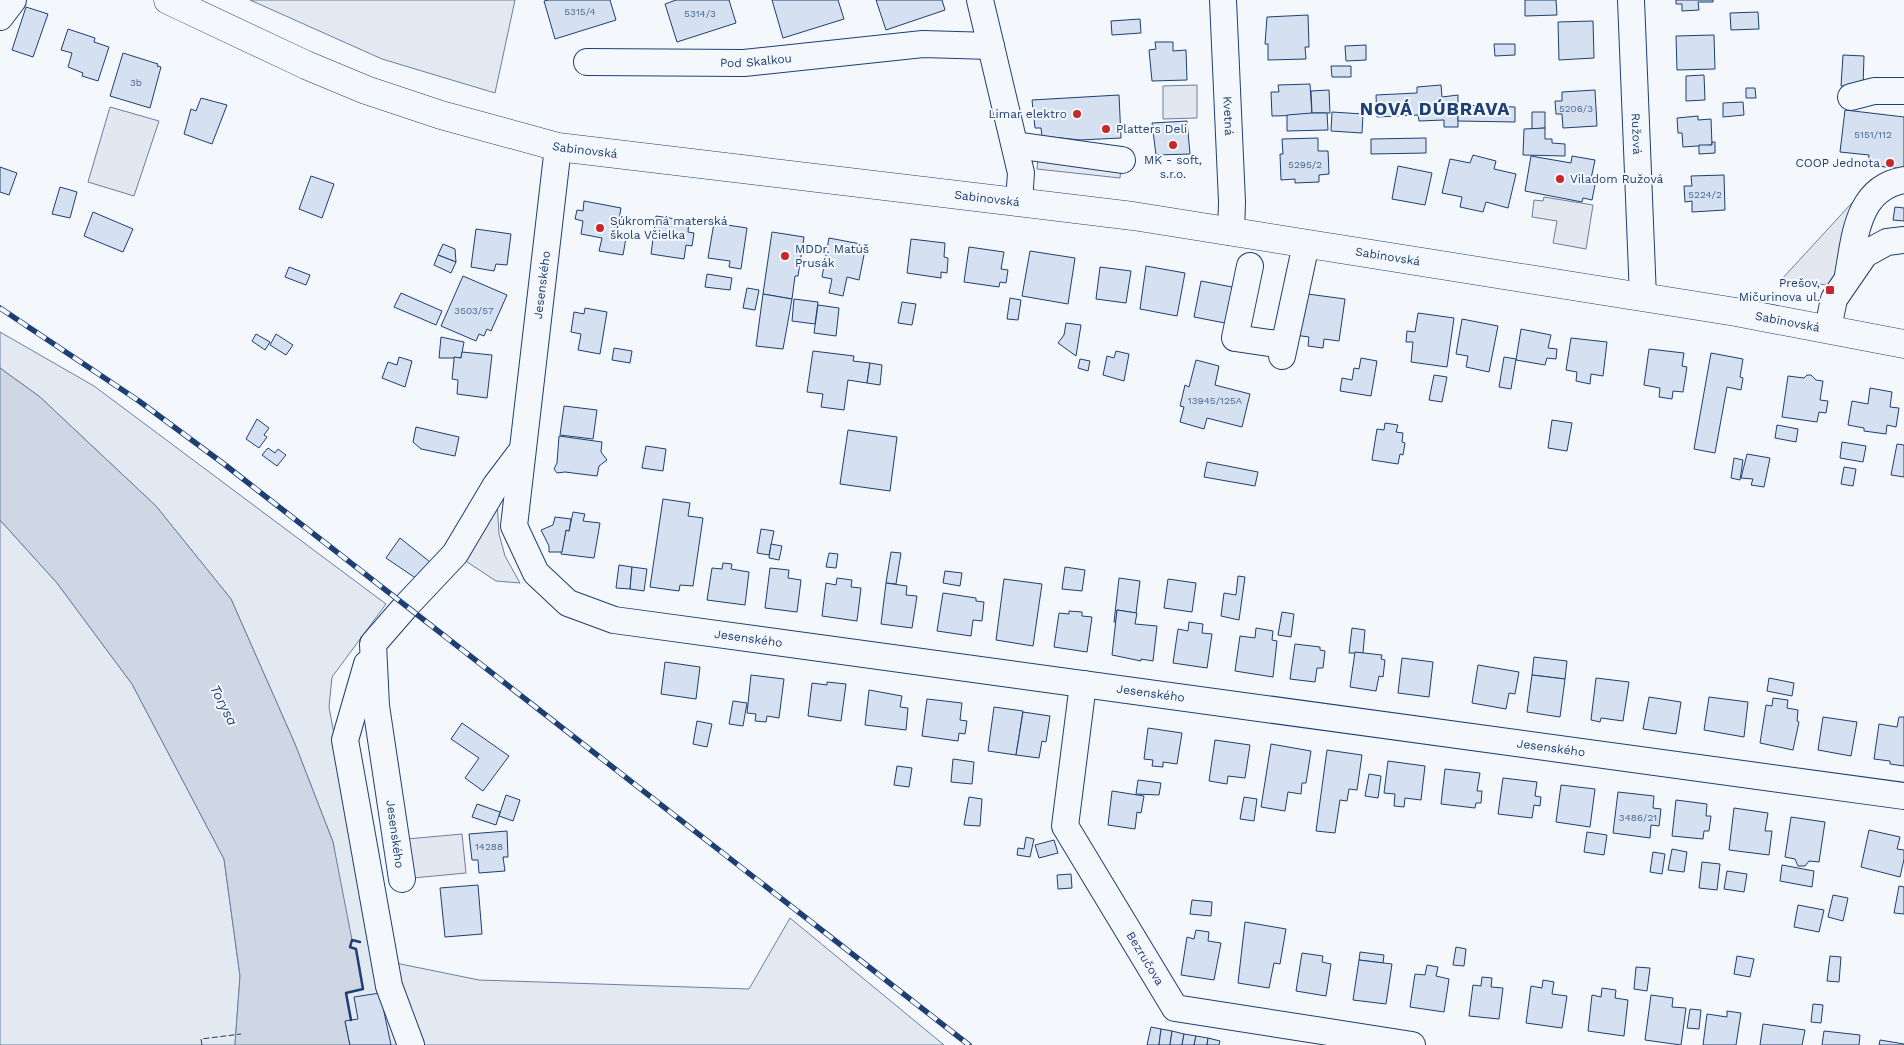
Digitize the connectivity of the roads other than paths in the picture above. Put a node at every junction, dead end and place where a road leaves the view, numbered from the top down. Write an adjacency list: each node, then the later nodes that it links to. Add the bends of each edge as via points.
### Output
1 (13, 0): 6 (street)
2 (168, 0): 12 (main road, Sabinovská, via 366,90 441,116)
3 (980, 0): 7 (street)
4 (1223, 0): 16 (street, Kvetná)
5 (1631, 0): 21 (street, Ružová)
6 (0, 17)
7 (991, 46): 8 (street, Pod Skalkou, via 923,44 744,63); 11 (street)
8 (587, 62)
9 (1904, 91): 10 (street, via 1874,91)
10 (1851, 97)
11 (1015, 145): 13 (street); 15 (street, via 1021,172)
12 (558, 147): 15 (main road, Sabinovská, via 798,178); 24 (street, Jesenského)
13 (1122, 160)
14 (1904, 180): 20 (street, Sabinovská, via 1883,188 1863,208)
15 (1019, 201): 16 (main road, Sabinovská)
16 (1231, 232): 18 (main road, Sabinovská)
17 (1904, 240): 20 (street, Sabinovská, via 1887,242 1865,254)
18 (1306, 244): 19 (street, via 1283,350 1235,338); 21 (main road, Sabinovská)
19 (1250, 266)
20 (1847, 279): 22 (street, Sabinovská, via 1834,299)
21 (1643, 296): 22 (main road, Sabinovská)
22 (1828, 328): 23 (main road, Sabinovská)
23 (1904, 344)
24 (521, 452): 25 (street, via 496,485 455,554); 26 (street, Jesenského, via 514,526 536,573 568,603 614,620)
25 (373, 644): 28 (street, Jesenského, via 376,706); 29 (street, via 345,740 389,986)
26 (1083, 684): 27 (street, Jesenského); 30 (street, Bezručova, via 1065,826 1175,1008)
27 (1904, 796)
28 (402, 879)
29 (412, 1045)
30 (1412, 1045)

